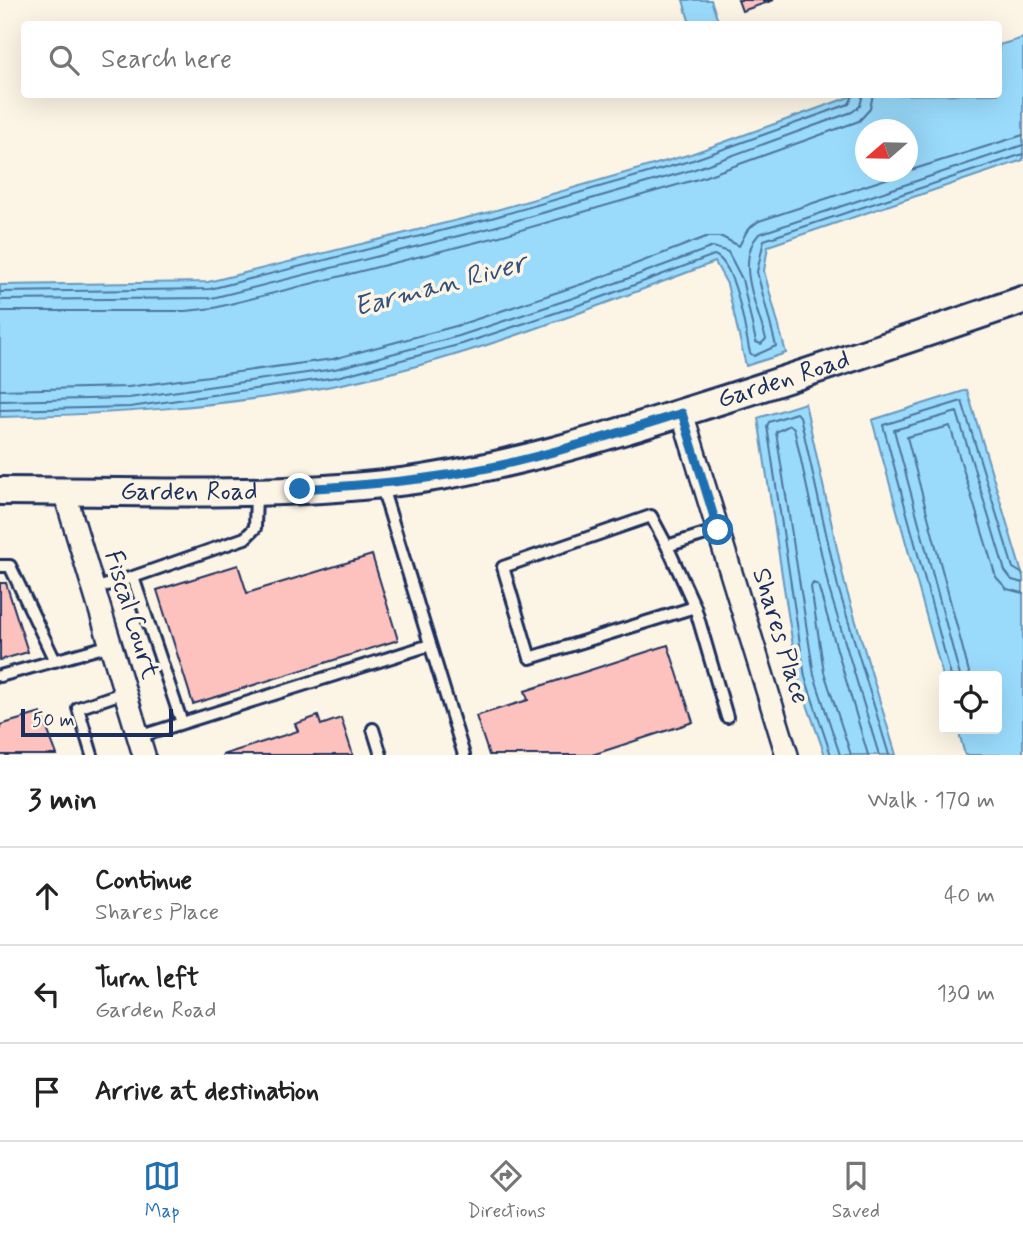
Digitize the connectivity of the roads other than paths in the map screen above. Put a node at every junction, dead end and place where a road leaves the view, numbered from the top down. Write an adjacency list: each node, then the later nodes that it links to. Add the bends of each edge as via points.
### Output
1 (1022, 305): 2 (street, Garden Road)
2 (682, 413): 3 (street, Garden Road, via 568,449); 7 (street, Shares Place)
3 (381, 484): 4 (street, Garden Road); 14 (lane)
4 (256, 490): 6 (street, Garden Road); 10 (lane, via 255,528 245,538)
5 (0, 491): 6 (street, Garden Road)
6 (64, 491): 11 (street, Fiscal Court)
7 (718, 530): 8 (lane); 25 (street, Shares Place)
8 (667, 546): 12 (lane); 12 (lane, via 650,516 503,567 530,658)
9 (0, 566): 15 (lane, via 10,566)
10 (133, 577): 11 (lane); 19 (lane)
11 (94, 589): 13 (street, Fiscal Court)
12 (695, 607): 18 (lane)
13 (111, 645): 15 (lane); 17 (street, Fiscal Court)
14 (430, 645): 19 (lane); 24 (lane)
15 (54, 661): 16 (lane)
16 (0, 676)
17 (125, 692): 21 (street, Fiscal Court); 22 (lane, via 78,708)
18 (727, 717)
19 (182, 723): 21 (lane)
20 (373, 729): 23 (lane)
21 (141, 746)
22 (92, 755)
23 (381, 755)
24 (464, 755)
25 (787, 755)

